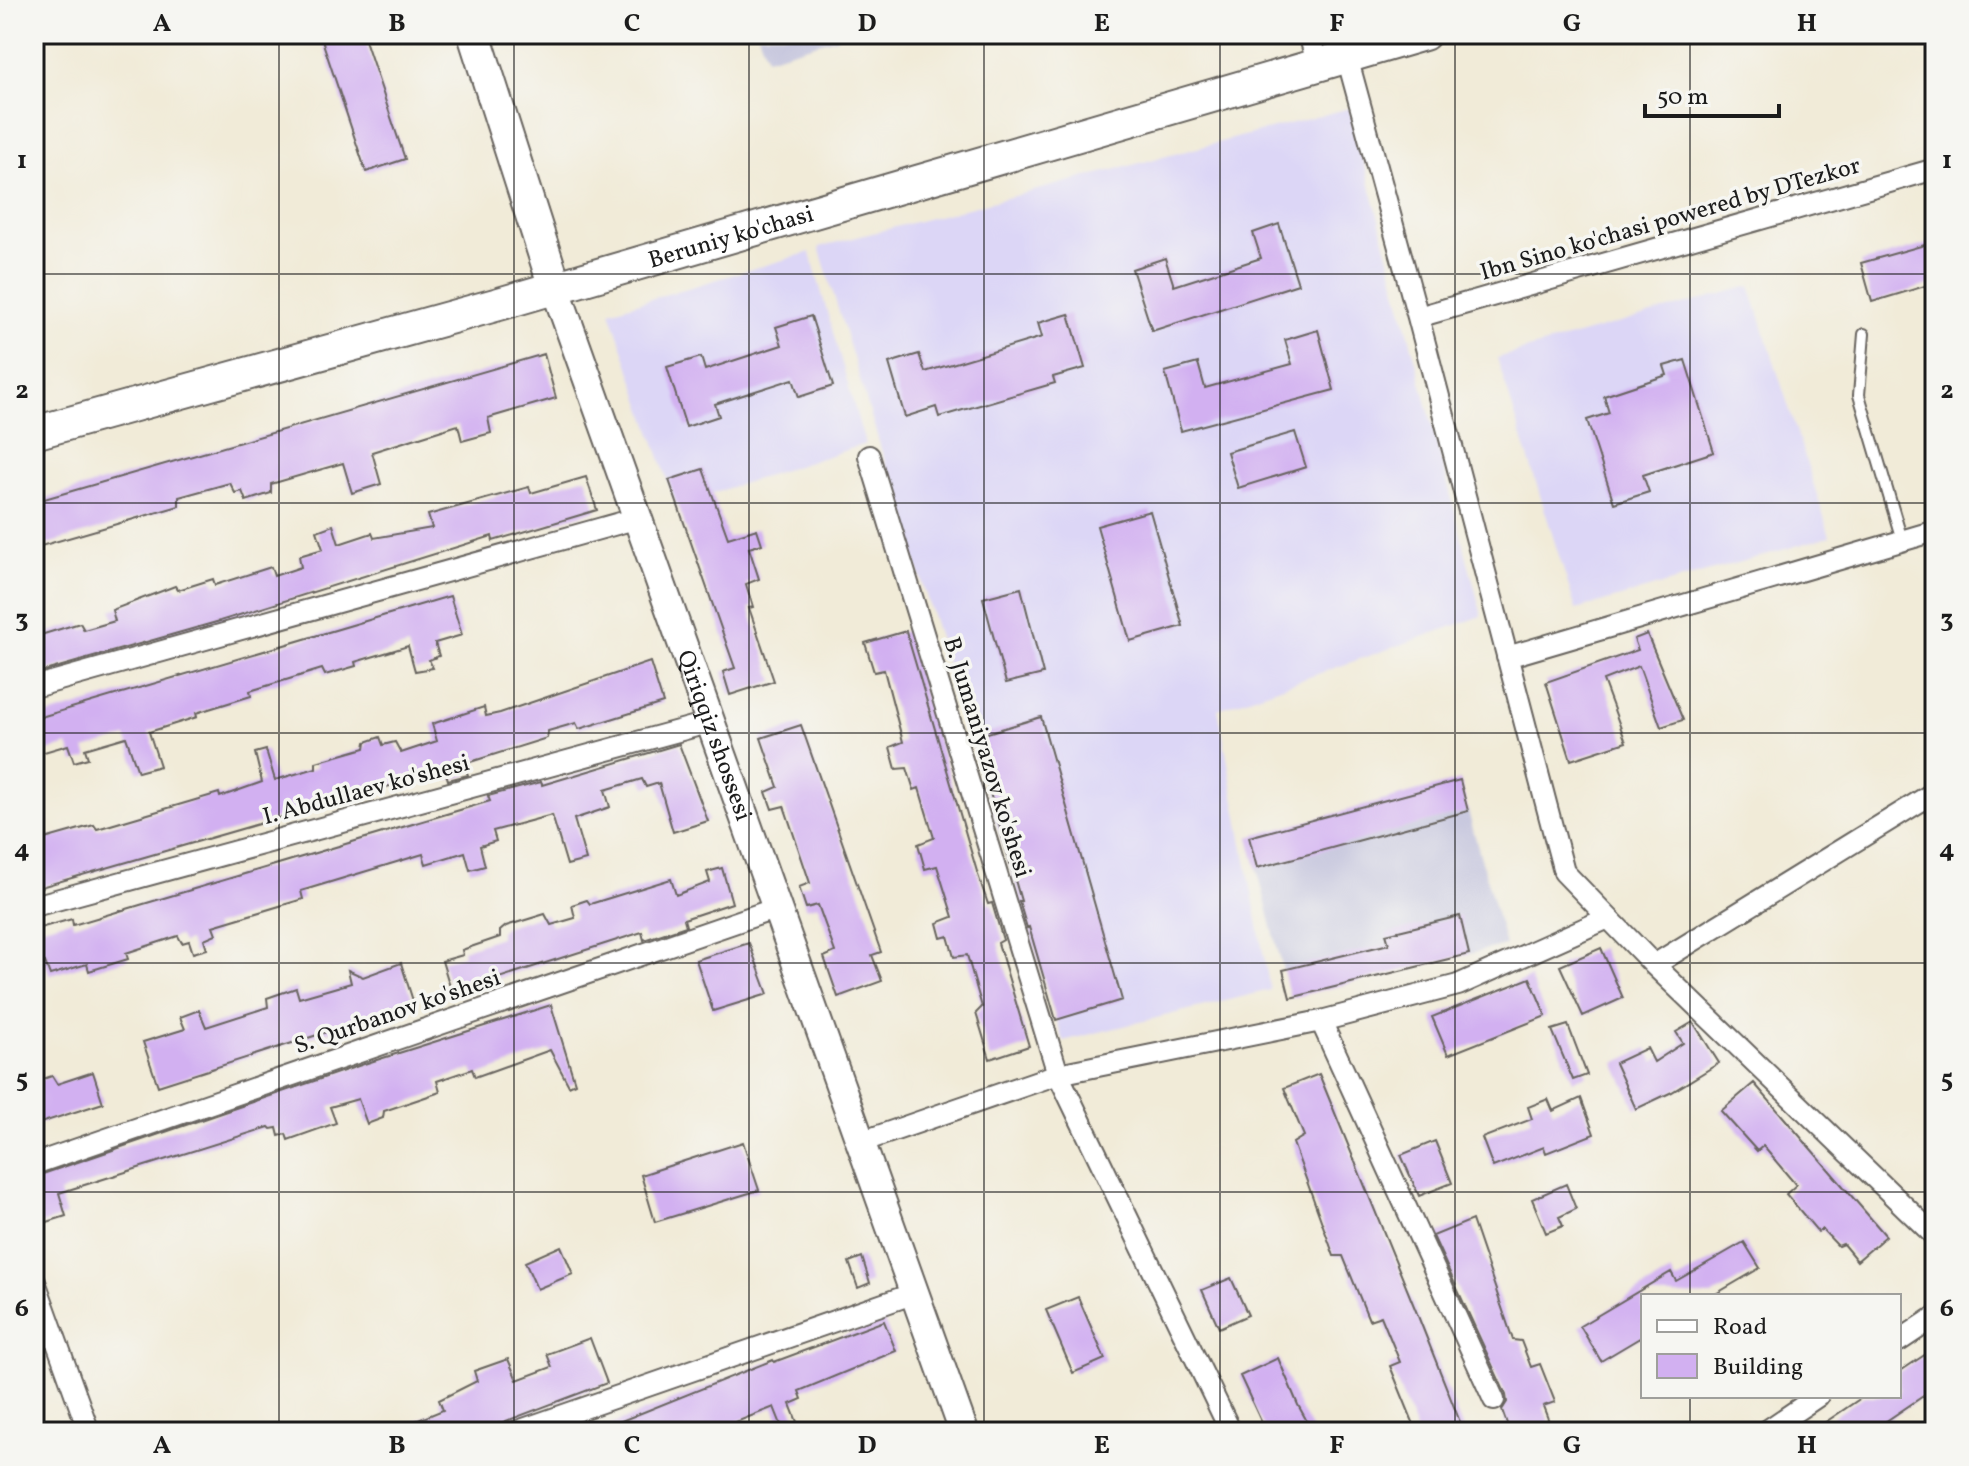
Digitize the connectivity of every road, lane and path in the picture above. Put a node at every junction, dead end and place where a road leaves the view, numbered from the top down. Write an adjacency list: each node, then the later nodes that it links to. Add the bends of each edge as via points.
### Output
1 (474, 34): 6 (main road, Qiriqqiz shossesi)
2 (1309, 34): 4 (street)
3 (1424, 34): 4 (main road, Beruniy ko'chasi)
4 (1332, 61): 6 (main road, Beruniy ko'chasi); 7 (street)
5 (1935, 169): 7 (street, Ibn Sino ko'chasi powered by DTezkor)
6 (555, 287): 9 (main road, Beruniy ko'chasi); 11 (main road, Qiriqqiz shossesi)
7 (1418, 317): 14 (street)
8 (1864, 334): 13 (lane, via 1859,395)
9 (34, 433)
10 (869, 456): 23 (street, B. Jumaniyazov ko'shesi)
11 (638, 518): 15 (street); 16 (main road, Qiriqqiz shossesi)
12 (1935, 531): 13 (street)
13 (1902, 540): 14 (street)
14 (1507, 657): 20 (street, via 1564,872)
15 (34, 687)
16 (711, 722): 18 (street, I. Abdullaev ko'shesi); 19 (main road, Qiriqqiz shossesi)
17 (1935, 792): 21 (street)
18 (34, 906)
19 (777, 908): 24 (main road, Qiriqqiz shossesi); 25 (street, S. Qurbanov ko'shesi)
20 (1608, 918): 21 (street); 22 (street, via 1458,985)
21 (1654, 965): 26 (street)
22 (1321, 1021): 23 (street); 33 (street)
23 (1058, 1074): 24 (street); 37 (street, B. Jumaniyazov ko'shesi)
24 (861, 1142): 28 (main road, Qiriqqiz shossesi)
25 (34, 1164)
26 (1935, 1236)
27 (34, 1279): 29 (street)
28 (915, 1293): 35 (street); 36 (main road, Qiriqqiz shossesi)
29 (38, 1302): 34 (street)
30 (1935, 1317): 31 (street)
31 (1901, 1340)
32 (1815, 1398): 38 (street)
33 (1494, 1400)
34 (89, 1432)
35 (515, 1432)
36 (964, 1432)
37 (1231, 1432)
38 (1765, 1432)

